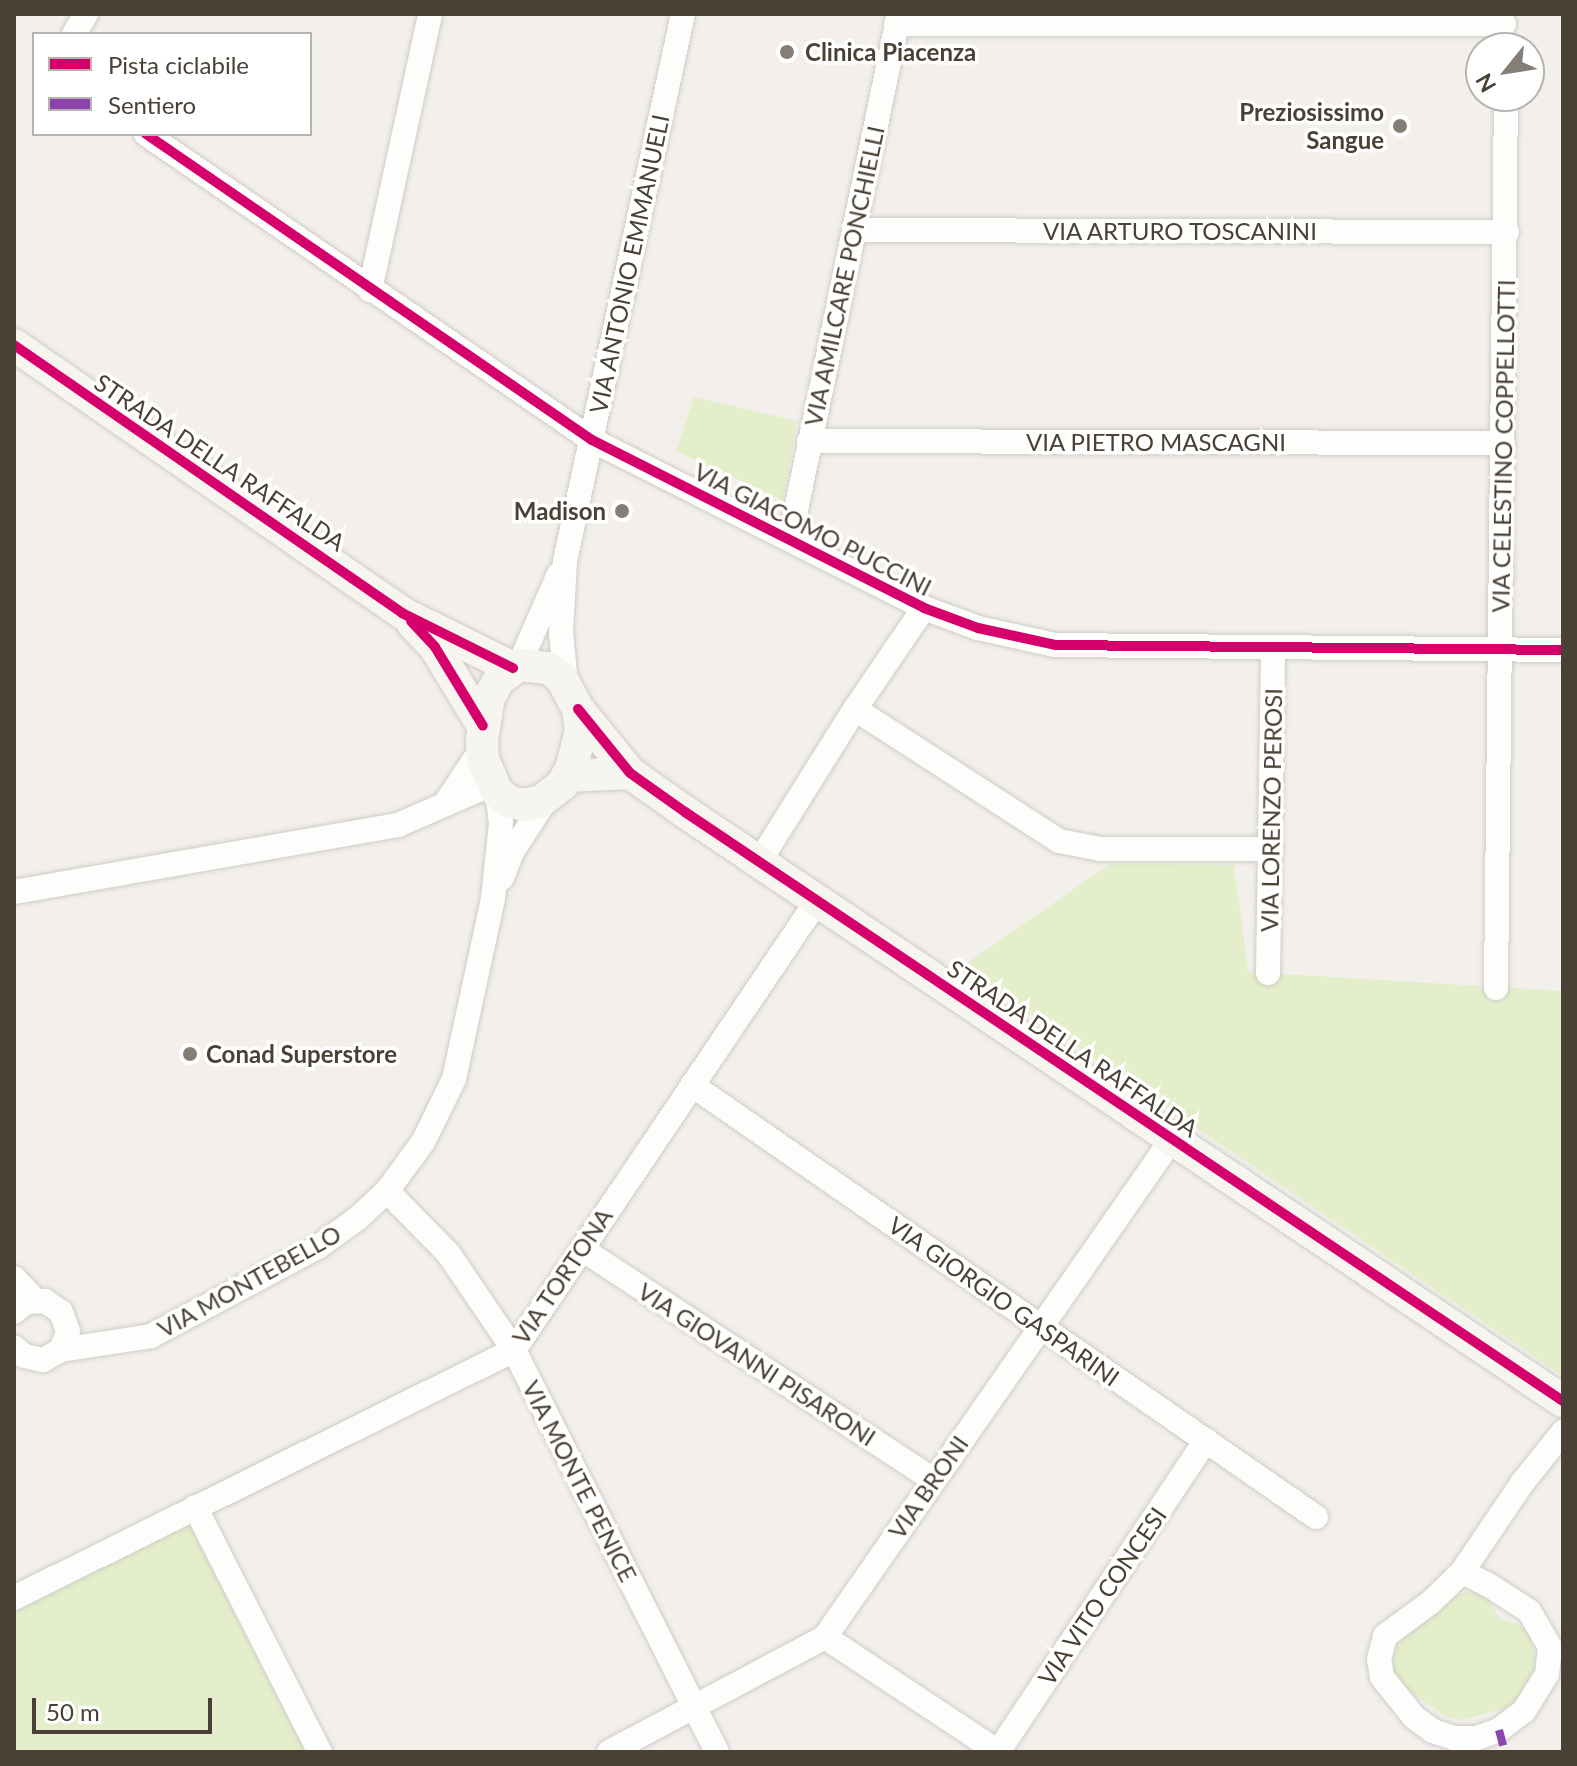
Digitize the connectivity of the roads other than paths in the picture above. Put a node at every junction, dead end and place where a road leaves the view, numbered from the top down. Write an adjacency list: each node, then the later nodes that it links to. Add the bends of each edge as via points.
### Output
1 (86, 14): 6 (street)
2 (683, 14): 13 (street, VIA ANTONIO EMMANUELI)
3 (421, 18): 11 (street)
4 (898, 19): 5 (street); 9 (street, VIA AMILCARE PONCHIELLI)
5 (1504, 29)
6 (75, 32)
7 (1506, 112): 10 (street, VIA CELESTINO COPPELLOTTI)
8 (149, 136): 11 (street, VIA GIACOMO PUCCINI)
9 (854, 230): 10 (street, VIA ARTURO TOSCANINI); 14 (street, VIA AMILCARE PONCHIELLI)
10 (1507, 232): 15 (street, VIA CELESTINO COPPELLOTTI)
11 (370, 290): 13 (street, VIA GIACOMO PUCCINI)
12 (14, 345): 19 (street, STRADA DELLA RAFFALDA)
13 (592, 440): 16 (street, VIA GIACOMO PUCCINI); 17 (street, VIA ANTONIO EMMANUELI)
14 (809, 441): 15 (street, VIA PIETRO MASCAGNI); 16 (street, VIA AMILCARE PONCHIELLI)
15 (1503, 443): 21 (street, VIA CELESTINO COPPELLOTTI)
16 (790, 539): 18 (street, VIA GIACOMO PUCCINI)
17 (565, 561): 23 (street, VIA ANTONIO EMMANUELI); 24 (street, VIA ANTONIO EMMANUELI, via 561,632)
18 (924, 608): 20 (street, VIA GIACOMO PUCCINI, via 978,628 1055,645); 25 (street)
19 (402, 613): 23 (street, STRADA DELLA RAFFALDA); 26 (street, STRADA DELLA RAFFALDA, via 435,647)
20 (1273, 647): 21 (street, VIA GIACOMO PUCCINI); 31 (street, VIA LORENZO PEROSI)
21 (1500, 649): 22 (street, VIA GIACOMO PUCCINI); 37 (street, VIA CELESTINO COPPELLOTTI)
22 (1563, 650)
23 (516, 666): 24 (street, STRADA DELLA RAFFALDA, via 549,668); 26 (street, via 489,697)
24 (572, 697): 27 (street, STRADA DELLA RAFFALDA); 28 (street, via 581,730)
25 (855, 709): 31 (street, via 1059,841 1100,849); 32 (street)
26 (483, 737): 29 (street, STRADA DELLA RAFFALDA); 30 (street)
27 (630, 773): 28 (street); 32 (street, STRADA DELLA RAFFALDA)
28 (557, 787): 29 (street, via 525,805 510,802); 34 (street, VIA MONTEBELLO, via 512,852)
29 (494, 788): 30 (street); 34 (street, VIA MONTEBELLO, via 501,823)
30 (445, 804): 33 (street, via 398,825)
31 (1271, 849): 36 (street, VIA LORENZO PEROSI)
32 (759, 862): 35 (street, STRADA DELLA RAFFALDA)
33 (14, 892)
34 (493, 898): 40 (street, VIA MONTEBELLO, via 454,1079 423,1142)
35 (817, 901): 38 (street, VIA TORTONA); 39 (street, STRADA DELLA RAFFALDA)
36 (1268, 973)
37 (1496, 988)
38 (692, 1085): 41 (street, VIA TORTONA); 45 (street, VIA GIORGIO GASPARINI)
39 (1172, 1139): 45 (street, VIA BRONI); 50 (street, STRADA DELLA RAFFALDA)
40 (387, 1191): 46 (street, VIA MONTEBELLO, via 318,1247 151,1336); 48 (street, VIA MONTE PENICE, via 448,1253)
41 (582, 1249): 48 (street, VIA TORTONA); 53 (street, VIA GIOVANNI PISARONI)
42 (14, 1278): 43 (street)
43 (24, 1306): 44 (street, via 54,1304)
44 (64, 1316): 46 (street); 47 (street, via 68,1331)
45 (1039, 1325): 52 (street, VIA GIORGIO GASPARINI); 53 (street, VIA BRONI)
46 (118, 1343): 47 (street, VIA MONTEBELLO)
47 (61, 1350): 49 (street, VIA MONTEBELLO, via 43,1360)
48 (514, 1350): 54 (street, VIA TORTONA); 59 (street, VIA MONTE PENICE)
49 (20, 1361)
50 (1563, 1401)
51 (1563, 1432): 56 (street)
52 (1206, 1440): 55 (street, VIA GIORGIO GASPARINI); 64 (street, VIA VITO CONCESI)
53 (933, 1480): 58 (street, VIA BRONI)
54 (195, 1507): 57 (street, VIA TORTONA); 61 (street)
55 (1316, 1517)
56 (1462, 1572): 60 (street, via 1529,1611 1550,1647 1547,1674 1537,1694); 60 (street, via 1385,1636 1379,1659 1382,1677 1414,1717 1433,1731)
57 (14, 1598)
58 (825, 1637): 59 (street, VIA BRONI); 64 (street)
59 (695, 1708): 62 (street, VIA BRONI); 63 (street, VIA MONTE PENICE)
60 (1502, 1741)
61 (320, 1752)
62 (609, 1752)
63 (717, 1752)
64 (998, 1752)

